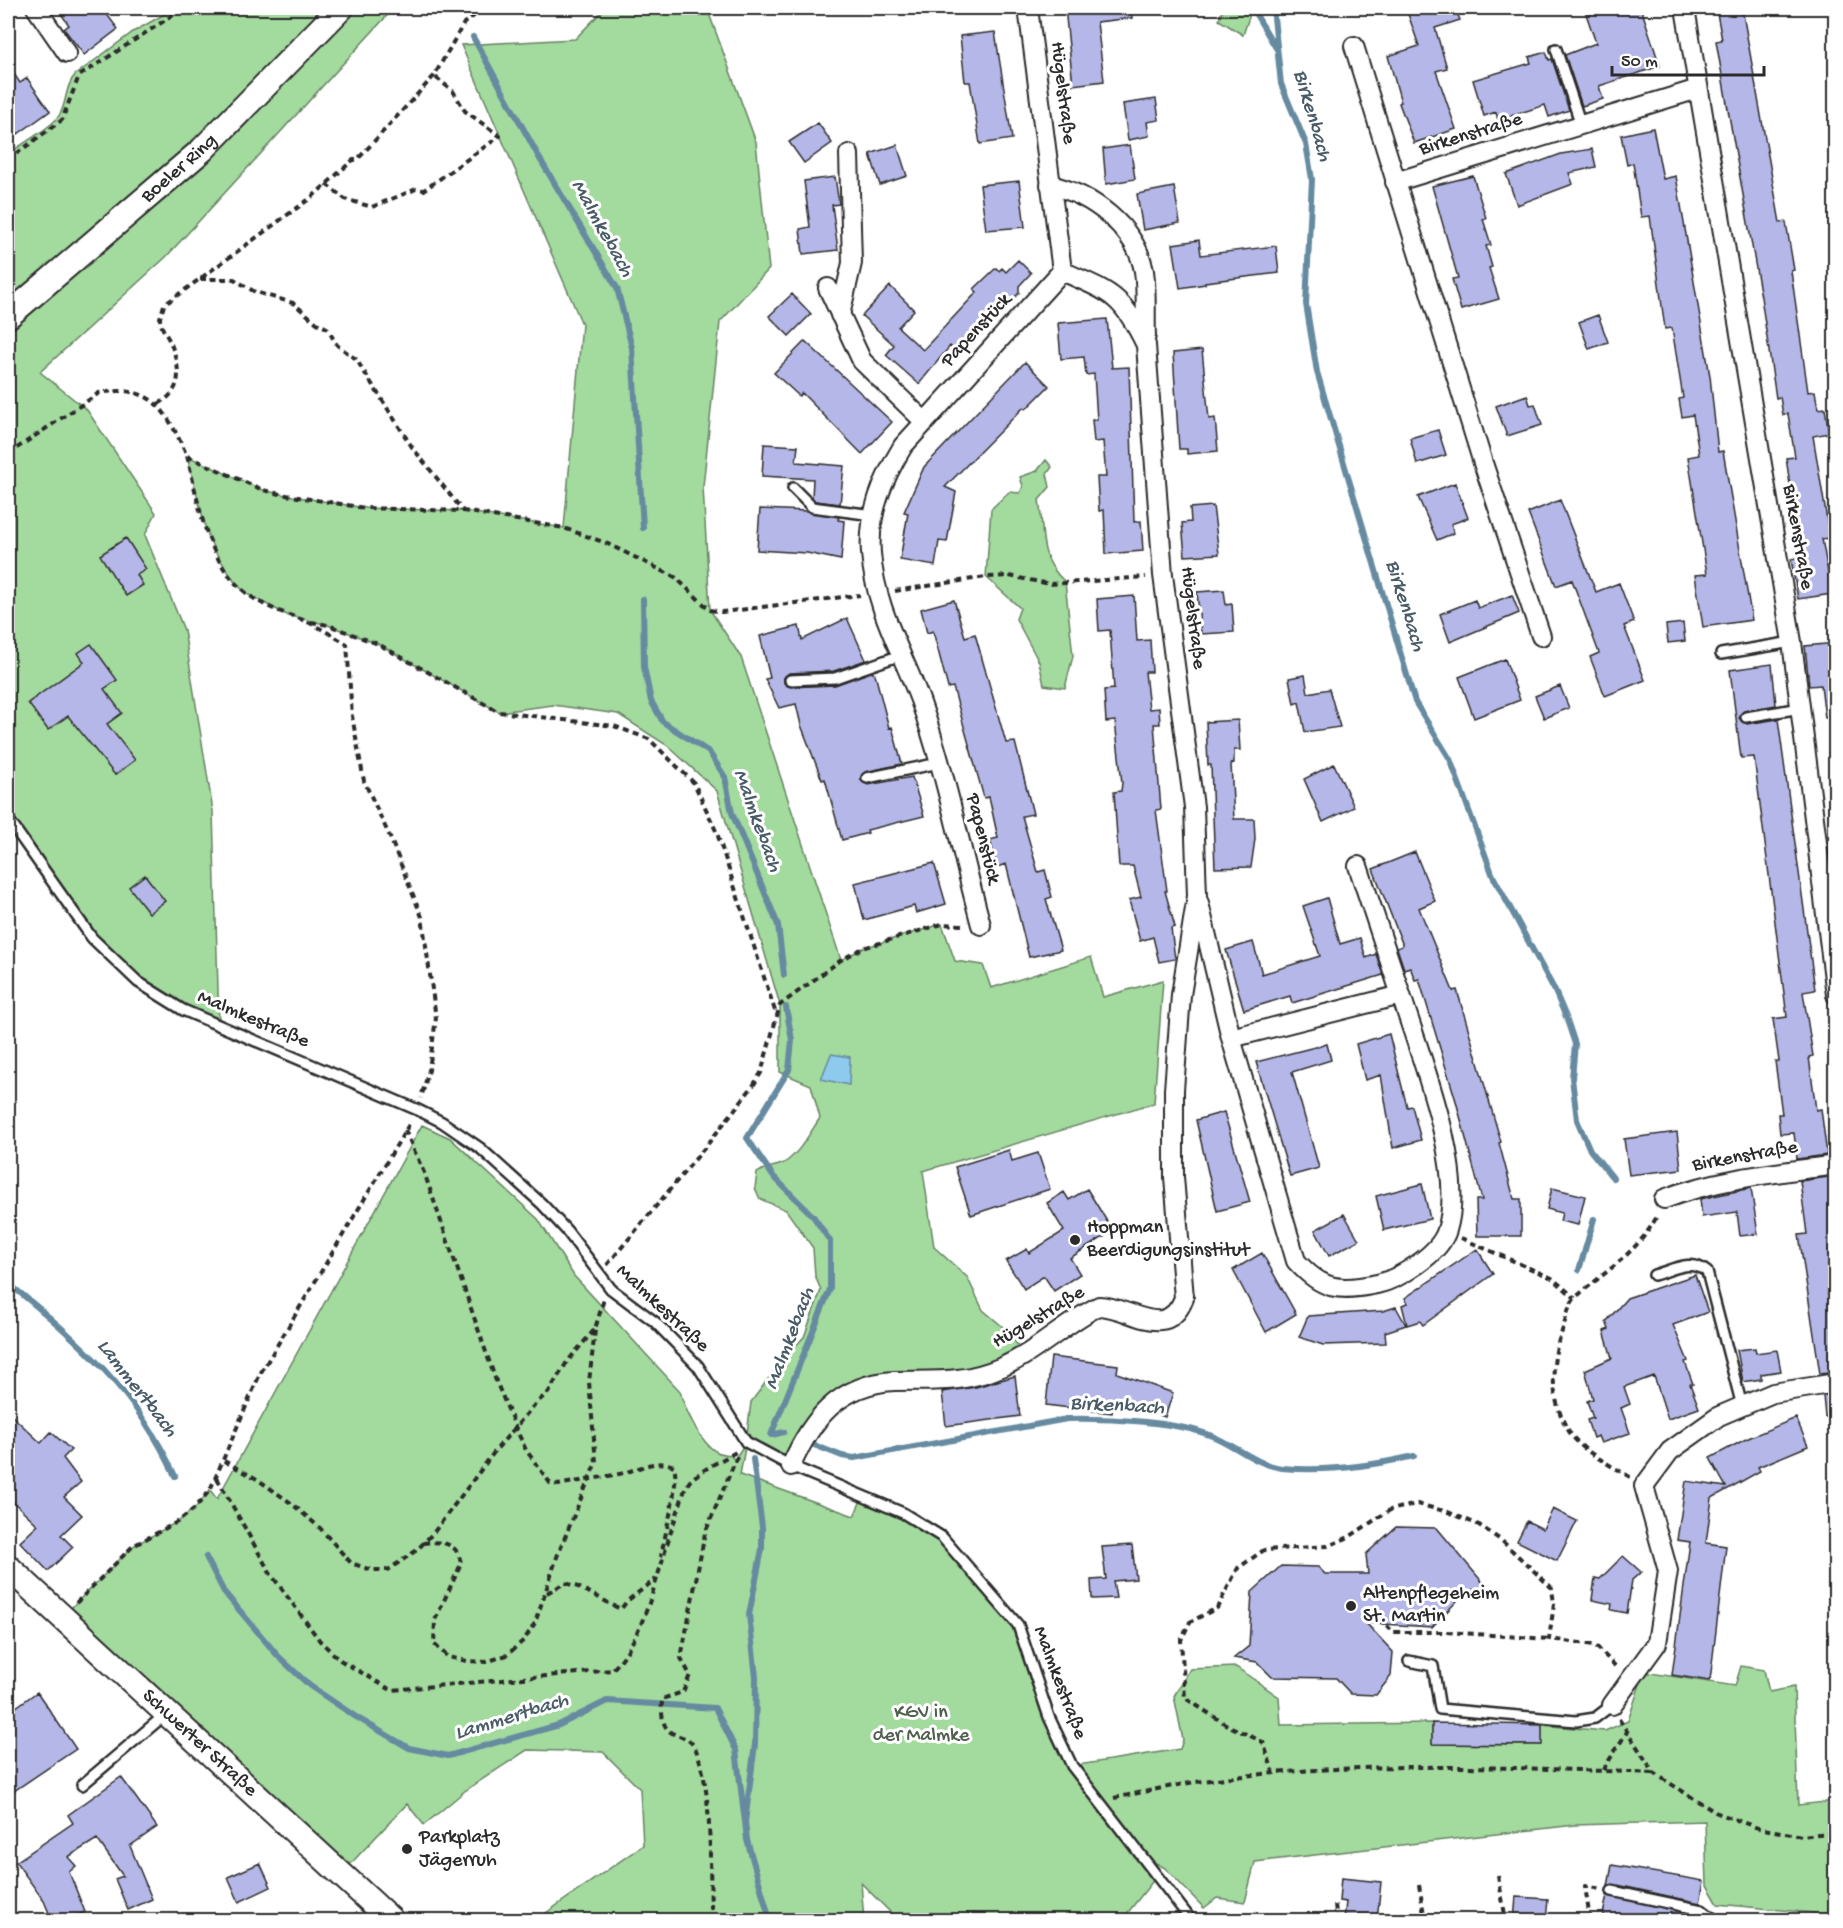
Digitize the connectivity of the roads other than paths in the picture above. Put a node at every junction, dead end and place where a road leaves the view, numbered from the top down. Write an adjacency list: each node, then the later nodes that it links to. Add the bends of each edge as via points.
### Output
1 (36, 8): 7 (street)
2 (341, 8): 16 (main road, Boeler Ring, via 202,150)
3 (1028, 8): 12 (street, Hügelstraße)
4 (1685, 8): 8 (street, Birkenstraße)
5 (1354, 46): 11 (street)
6 (1556, 49): 9 (lane)
7 (67, 53)
8 (1698, 89): 9 (street, Birkenstraße); 22 (street, Birkenstraße)
9 (1581, 125): 11 (street, Birkenstraße)
10 (849, 154): 15 (street, via 852,263)
11 (1395, 182): 21 (street)
12 (1050, 185): 13 (street, Hügelstraße); 17 (street, Hügelstraße, via 1086,198 1121,225 1133,244 1144,270)
13 (1062, 272): 17 (street, Hügelstraße, via 1107,291 1130,312); 18 (street, Papenstück)
14 (828, 288): 15 (street)
15 (840, 315): 18 (street, via 862,361)
16 (8, 316)
17 (1146, 345): 32 (street, Hügelstraße, via 1163,575 1194,807)
18 (926, 422): 20 (street, Papenstück, via 903,446 883,480)
19 (793, 488): 20 (lane, via 812,507)
20 (873, 515): 24 (street, Papenstück, via 871,551 876,594)
21 (1541, 636)
22 (1792, 642): 23 (lane); 26 (street, Birkenstraße)
23 (1721, 654)
24 (901, 655): 25 (lane, via 835,678); 28 (street, Papenstück)
25 (790, 680)
26 (1801, 708): 27 (lane); 35 (street, Birkenstraße)
27 (1746, 717)
28 (939, 763): 29 (lane); 33 (street, Papenstück)
29 (867, 778)
30 (8, 819): 42 (lane, Malmkestraße, via 92,938 138,982 183,1010 418,1110 480,1148 567,1231 611,1289 655,1322 698,1366 746,1442)
31 (1358, 866): 34 (street)
32 (1197, 896): 36 (street, Hügelstraße); 42 (street, Hügelstraße, via 1181,995 1174,1090 1174,1177 1184,1281 1179,1310 1158,1320 1137,1317 1111,1305 1099,1306 1003,1367 969,1378 930,1383 892,1381 860,1389 817,1418)
33 (981, 926)
34 (1401, 995): 36 (street); 36 (street, Hügelstraße, via 1446,1145 1452,1189 1447,1232 1417,1264 1379,1284 1327,1287 1310,1277 1296,1261)
35 (1836, 995)
36 (1231, 1038)
37 (1836, 1165): 38 (street, Birkenstraße, via 1725,1181)
38 (1664, 1199)
39 (1654, 1275): 41 (lane, via 1689,1264 1699,1265 1707,1272)
40 (1836, 1383): 41 (street, via 1773,1393)
41 (1742, 1406): 45 (street, via 1719,1416 1670,1450 1644,1486 1668,1571 1657,1643)
42 (791, 1466): 50 (lane, Malmkestraße, via 903,1513 942,1537 1018,1625 1049,1717 1072,1766)
43 (8, 1567): 46 (main road, Schwerter Straße)
44 (1409, 1660): 45 (lane, via 1433,1666 1440,1709 1576,1721 1595,1718)
45 (1612, 1706)
46 (167, 1713): 47 (lane); 49 (main road, Schwerter Straße)
47 (82, 1785)
48 (1612, 1891): 51 (lane, via 1702,1910)
49 (391, 1920)
50 (1191, 1920)
51 (1715, 1920)

